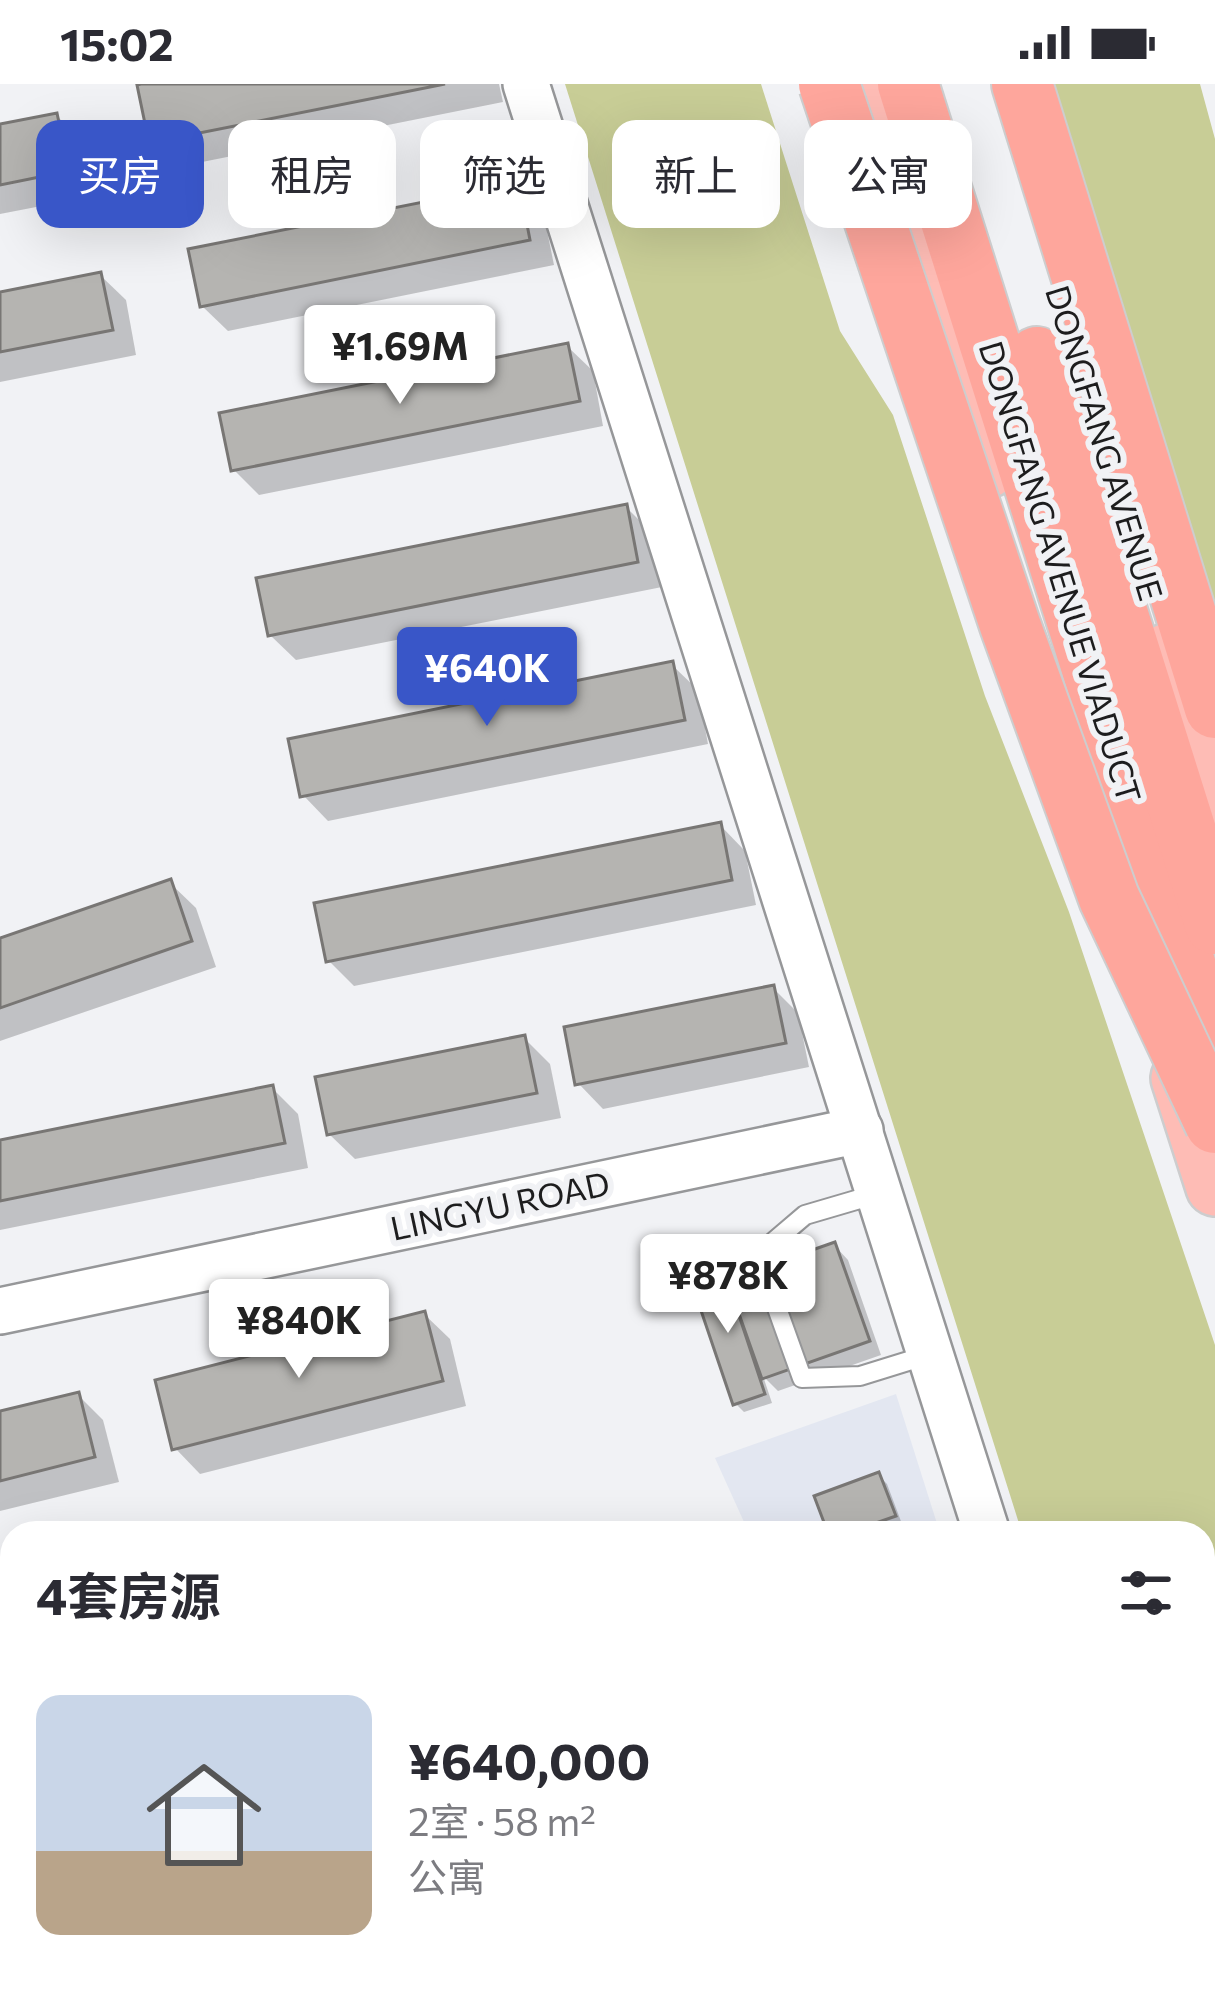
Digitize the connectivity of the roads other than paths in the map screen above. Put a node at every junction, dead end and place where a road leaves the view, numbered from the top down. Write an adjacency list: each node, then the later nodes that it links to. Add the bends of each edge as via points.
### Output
1 (526, 84): 13 (street)
2 (829, 84): 12 (highway, bridge, via 1101,878)
3 (867, 84): 14 (main road)
4 (908, 84): 11 (highway, DONGFANG AVENUE VIADUCT)
5 (951, 84): 10 (highway, DONGFANG AVENUE VIADUCT)
6 (993, 84): 9 (main road, DONGFANG AVENUE)
7 (1022, 84): 8 (highway)
8 (1215, 708)
9 (1215, 802)
10 (1215, 924)
11 (1215, 1059)
12 (1215, 1123)
13 (860, 1130): 15 (street); 16 (street, LINGYU ROAD)
14 (1215, 1187)
15 (880, 1193): 17 (street); 17 (lane, via 805,1215 758,1255 802,1378 860,1376)
16 (0, 1311)
17 (931, 1354): 18 (street)
18 (983, 1521)

